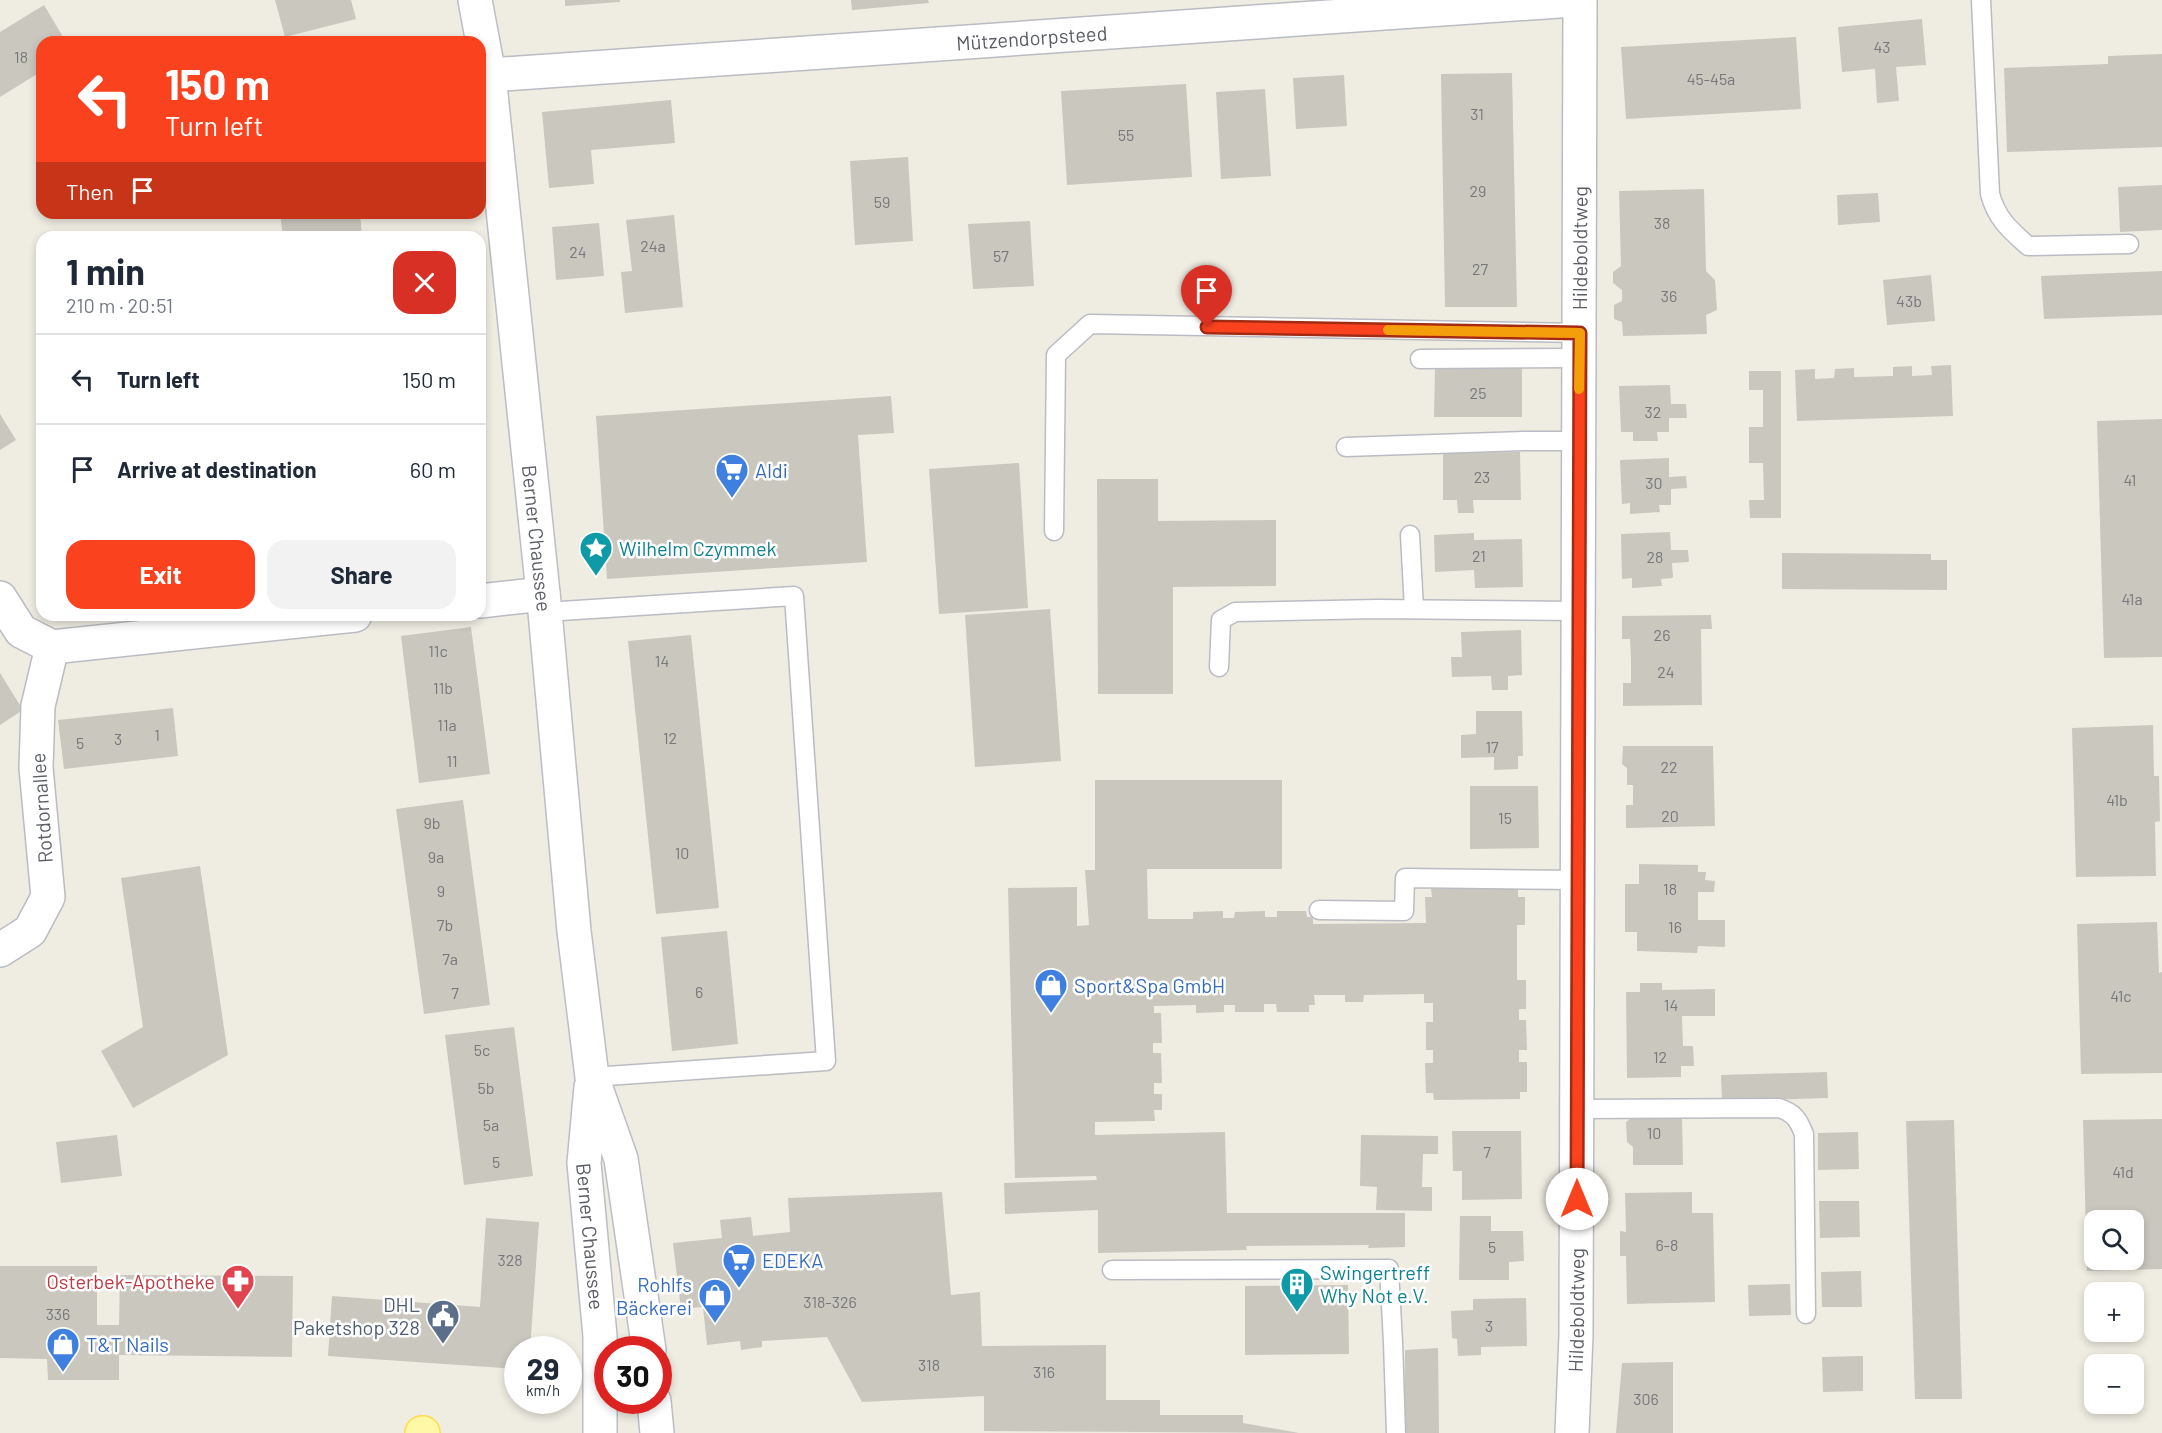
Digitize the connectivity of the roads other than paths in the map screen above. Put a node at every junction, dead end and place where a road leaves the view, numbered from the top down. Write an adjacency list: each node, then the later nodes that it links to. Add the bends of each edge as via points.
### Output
1 (475, 0): 5 (street, Berner Chaussee)
2 (1574, 0): 7 (street, Mützendorpsteed)
3 (1580, 0): 9 (street, Hildeboldtweg)
4 (1981, 0): 8 (lane, via 1990,194 1994,208 2005,226 2028,246)
5 (482, 36)
6 (486, 59): 7 (street, Berner Chaussee)
7 (489, 75): 17 (street, Berner Chaussee)
8 (2129, 244)
9 (1580, 346): 10 (lane); 11 (street, Hildeboldtweg); 13 (lane, via 1090,324 1056,356)
10 (1420, 360)
11 (1579, 441): 12 (lane); 19 (street, Hildeboldtweg)
12 (1346, 447)
13 (1054, 531)
14 (1410, 536): 18 (lane)
15 (0, 598): 21 (street, via 21,631)
16 (486, 601): 17 (street)
17 (544, 603): 26 (street, Berner Chaussee, via 574,931); 26 (lane, via 794,596 826,1061)
18 (1414, 609): 19 (lane); 22 (lane, via 1235,612 1221,620)
19 (1579, 611): 23 (street, Hildeboldtweg)
20 (298, 621): 21 (street)
21 (52, 647): 25 (street, Rotdornallee, via 38,706 36,768 48,897 30,931)
22 (1219, 667)
23 (1578, 880): 24 (lane, via 1405,878 1404,911); 27 (street, Hildeboldtweg)
24 (1319, 910)
25 (0, 950)
26 (592, 1077): 30 (street, Berner Chaussee, via 621,1159); 32 (street, Berner Chaussee, via 584,1163 600,1336)
27 (1577, 1109): 29 (lane, via 1779,1108 1792,1112 1804,1134); 35 (street, Hildeboldtweg)
28 (1112, 1270): 34 (lane, via 1389,1269)
29 (1806, 1314)
30 (647, 1336)
31 (655, 1414): 33 (street)
32 (600, 1433)
33 (657, 1433)
34 (1396, 1433)
35 (1572, 1433)

